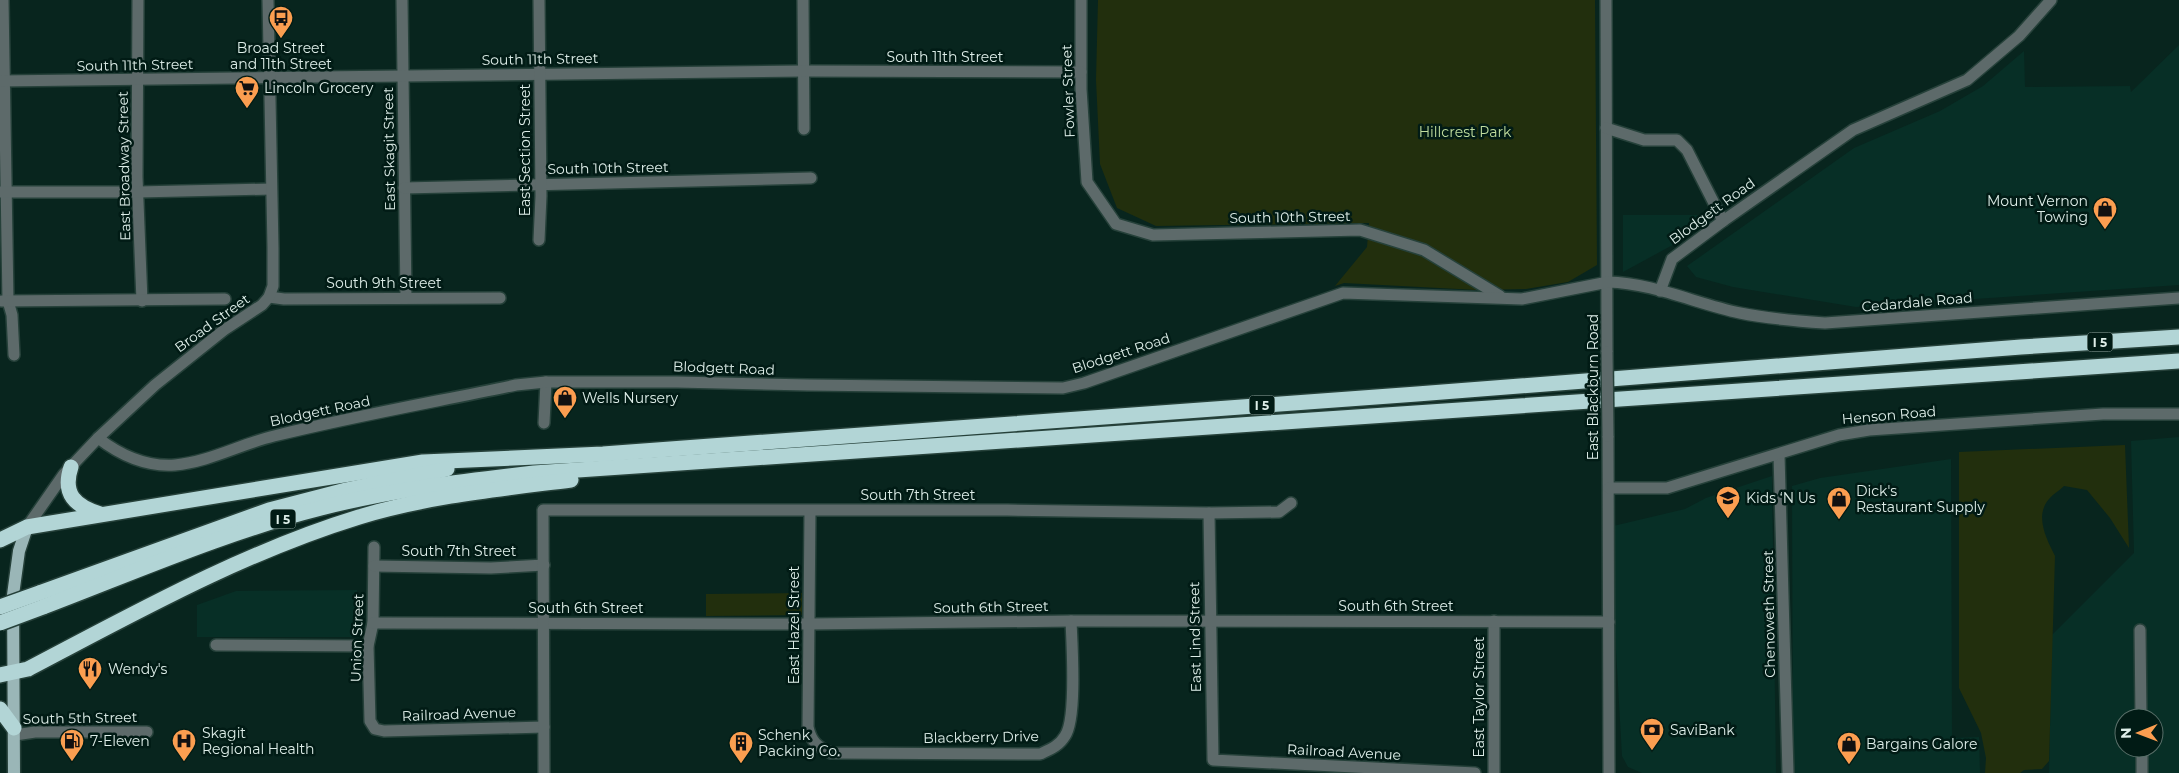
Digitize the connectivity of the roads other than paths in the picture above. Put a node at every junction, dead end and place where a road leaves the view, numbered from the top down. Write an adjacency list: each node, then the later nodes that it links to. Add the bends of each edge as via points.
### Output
1 (3, 0): 16 (street)
2 (138, 0): 15 (street, East Broadway Street)
3 (268, 0): 14 (street, Broad Street)
4 (402, 0): 13 (street, East Skagit Street)
5 (539, 0): 12 (street, East Section Street)
6 (803, 0): 10 (street)
7 (1081, 0): 11 (street, Fowler Street)
8 (1606, 0): 17 (street, East Blackburn Road)
9 (2051, 0): 26 (street, Blodgett Road, via 2019,36 1967,80 1854,130)
10 (803, 71): 11 (street, South 11th Street); 12 (street, South 11th Street); 18 (street)
11 (1080, 72): 20 (street, Fowler Street)
12 (540, 74): 13 (street, South 11th Street); 21 (street, East Section Street)
13 (403, 76): 14 (street, South 11th Street); 23 (street, East Skagit Street)
14 (270, 78): 15 (street, South 11th Street); 22 (street, Broad Street)
15 (138, 80): 16 (street, South 11th Street); 25 (street, East Broadway Street)
16 (2, 81): 24 (street)
17 (1606, 128): 26 (street, via 1644,140 1677,140 1687,150); 28 (street, East Blackburn Road)
18 (804, 129)
19 (811, 178): 21 (street, South 10th Street)
20 (1087, 182): 31 (street, South 10th Street, via 1116,224 1153,235 1360,230 1424,250)
21 (541, 185): 23 (street, South 10th Street); 27 (street, East Section Street)
22 (272, 188): 25 (street); 30 (street, Broad Street, via 273,286)
23 (404, 188): 32 (street, East Skagit Street)
24 (3, 192): 25 (street); 36 (street)
25 (138, 192): 37 (street, East Broadway Street)
26 (1723, 220): 29 (street, Blodgett Road, via 1672,259)
27 (539, 240)
28 (1608, 282): 29 (street, Blodgett Road); 31 (street, Blodgett Road, via 1522,299); 53 (street, East Blackburn Road, bridge)
29 (1660, 291): 34 (street, Cedardale Road, via 1741,313 1786,321 1825,323)
30 (269, 297): 32 (street, South 9th Street); 48 (street, Broad Street, via 156,385)
31 (1501, 297): 45 (street, Blodgett Road, via 1344,293 1063,388)
32 (406, 298): 33 (street, South 9th Street)
33 (500, 298)
34 (2179, 298)
35 (225, 299): 37 (street)
36 (4, 301): 37 (street); 41 (street, via 12,316)
37 (142, 301)
38 (2179, 330): 40 (highway)
39 (2179, 337): 40 (highway, I 5)
40 (2021, 347): 50 (highway, I 5)
41 (14, 355)
42 (2179, 361): 44 (highway, I 5)
43 (2179, 370): 44 (highway)
44 (2028, 372): 51 (highway, I 5)
45 (546, 382): 47 (street); 48 (street, Blodgett Road, via 516,385 273,436 174,465 121,454)
46 (2179, 414): 49 (street, Henson Road, via 2103,414 1868,430 1839,435)
47 (544, 423)
48 (98, 438): 52 (street, Broad Street)
49 (1779, 454): 53 (street, Henson Road, via 1667,488); 91 (street, Chenoweth Street)
50 (502, 460): 57 (highway, via 422,462); 63 (highway, I 5, via 374,484 270,510)
51 (727, 460): 63 (highway, I 5, via 534,473 440,484 321,508); 76 (highway, via 474,492 359,517 218,572 28,669)
52 (71, 467): 57 (highway, via 69,491 82,507); 58 (street, Broad Street)
53 (1609, 488): 68 (street, East Blackburn Road)
54 (1291, 503): 56 (street, South 7th Street, via 1279,512)
55 (810, 511): 56 (street, South 7th Street); 61 (street, South 7th Street, via 543,510); 72 (street, East Hazel Street)
56 (1209, 513): 67 (street, East Lind Street)
57 (102, 514): 58 (highway)
58 (27, 527): 59 (highway); 76 (main road, Broad Street, via 14,580)
59 (0, 540)
60 (374, 547): 62 (street, Union Street)
61 (544, 565): 62 (street, South 7th Street, via 491,568); 71 (street)
62 (374, 566): 70 (street, Union Street)
63 (41, 600): 64 (highway, I 5, bridge); 69 (highway, I 5, bridge)
64 (0, 607)
65 (1071, 621): 67 (street, South 6th Street); 72 (street, South 6th Street); 83 (street, Blackberry Drive, via 1072,705 1066,735 1056,747 1040,754 831,753 819,748)
66 (1494, 621): 67 (street, South 6th Street); 68 (street, South 6th Street); 89 (street, East Taylor Street)
67 (1210, 622): 85 (street, East Lind Street)
68 (1609, 622): 90 (street, East Blackburn Road)
69 (0, 623)
70 (373, 623): 71 (street, South 6th Street); 75 (street, Union Street)
71 (544, 623): 72 (street, South 6th Street); 79 (street)
72 (810, 624): 83 (street, East Hazel Street, via 808,727)
73 (2140, 630): 77 (street)
74 (216, 645): 75 (street)
75 (368, 646): 80 (street, Union Street, via 370,721)
76 (7, 674): 81 (main road, Broad Street)
77 (2141, 708)
78 (0, 709): 81 (highway)
79 (544, 727): 80 (street, Railroad Avenue, via 384,732); 87 (street)
80 (375, 729)
81 (14, 731): 82 (street, South 5th Street); 86 (main road, Broad Street)
82 (147, 732)
83 (811, 738)
84 (2142, 758): 92 (street)
85 (1212, 760): 88 (street, Railroad Avenue)
86 (14, 773)
87 (544, 773)
88 (1475, 773)
89 (1494, 773)
90 (1609, 773)
91 (1788, 773)
92 (2142, 773)

